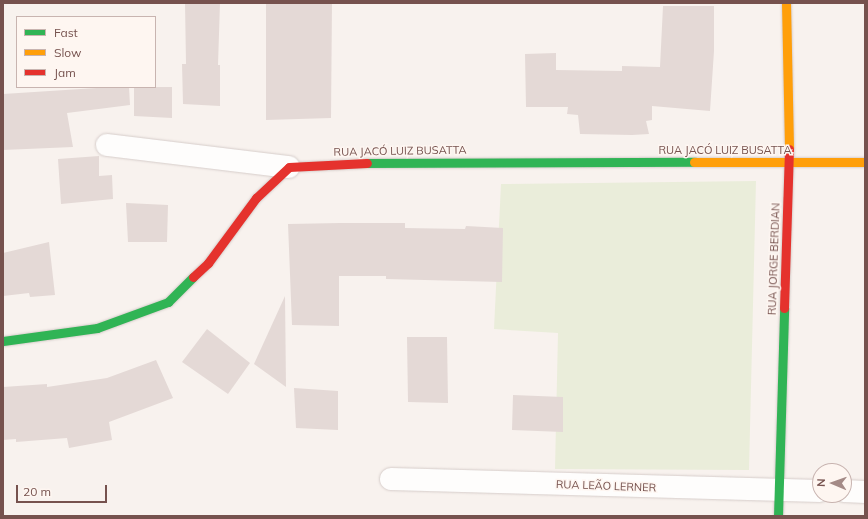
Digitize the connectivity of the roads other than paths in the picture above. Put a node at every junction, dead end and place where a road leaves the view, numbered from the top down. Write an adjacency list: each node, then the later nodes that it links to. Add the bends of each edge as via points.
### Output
1 (786, 3): 3 (street, RUA JORGE BERDIAN)
2 (107, 145): 5 (street)
3 (789, 162): 4 (street, RUA JACÓ LUIZ BUSATTA); 5 (street, RUA JACÓ LUIZ BUSATTA, via 367,163); 8 (street, RUA JORGE BERDIAN)
4 (865, 162)
5 (289, 167): 6 (street, via 256,198 208,263 168,302 97,328)
6 (3, 341)
7 (391, 480): 8 (street, RUA LEÃO LERNER)
8 (779, 491): 9 (street, RUA LEÃO LERNER); 12 (street, RUA JORGE BERDIAN)
9 (812, 491)
10 (852, 492): 11 (street)
11 (865, 492)
12 (778, 516)

